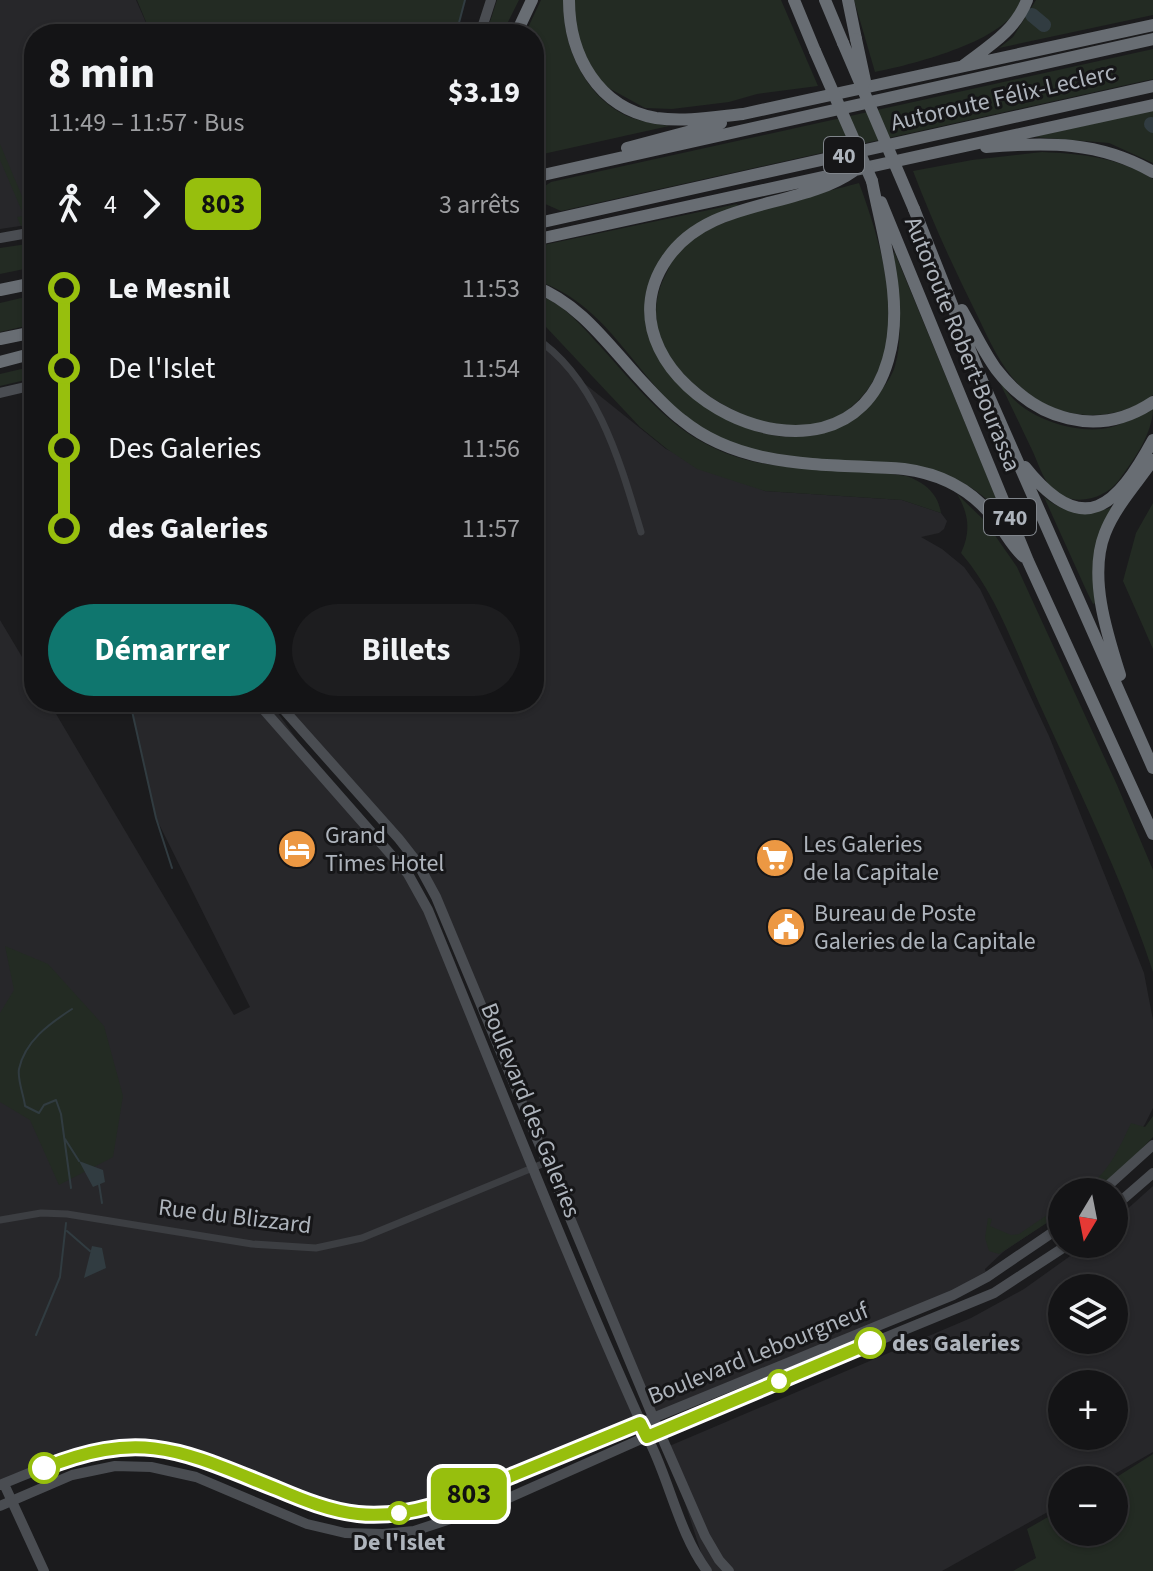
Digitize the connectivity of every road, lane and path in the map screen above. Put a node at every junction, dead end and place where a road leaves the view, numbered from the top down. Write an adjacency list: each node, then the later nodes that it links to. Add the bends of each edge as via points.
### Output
1 (491, 0): 8 (main road)
2 (532, 0): 9 (highway)
3 (569, 0): 16 (highway, via 574,46 585,68 603,93 627,109 656,118 692,120)
4 (793, 0): 22 (highway, bridge)
5 (825, 0): 15 (highway, Autoroute Robert-Bourassa / 740, bridge)
6 (848, 0): 15 (highway, bridge)
7 (1027, 0): 12 (highway, via 1004,36)
8 (483, 24)
9 (521, 24)
10 (1153, 25): 12 (highway)
11 (1153, 39): 21 (highway, Autoroute Félix-Leclerc / 40)
12 (961, 68): 16 (highway)
13 (1153, 86): 23 (highway, Autoroute Félix-Leclerc / 40)
14 (1153, 105): 17 (highway)
15 (871, 111): 27 (highway, Autoroute Robert-Bourassa / 740, bridge)
16 (743, 114): 19 (highway)
17 (935, 152): 18 (highway); 20 (highway, via 1030,144 1088,146)
18 (855, 170): 22 (highway, via 836,183 729,214 680,243 657,277 652,302 652,329 667,363 713,405 768,429 803,432 853,413 878,384 891,345 893,294); 26 (highway)
19 (544, 172)
20 (1153, 172)
21 (544, 173)
22 (883, 216): 45 (highway, Autoroute Robert-Bourassa / 740)
23 (544, 222)
24 (24, 234): 25 (main road)
25 (0, 238)
26 (544, 238)
27 (944, 280): 40 (highway, via 996,369 1020,394 1050,413 1086,423 1121,419); 42 (highway, Autoroute Robert-Bourassa / 740)
28 (24, 285): 29 (highway)
29 (0, 290)
30 (544, 290): 45 (highway, via 574,308 682,421 717,442 774,461 923,471 950,481 983,505)
31 (24, 334): 32 (highway)
32 (0, 339)
33 (544, 345): 44 (street, via 558,356 602,419)
34 (24, 353): 36 (highway)
35 (24, 355): 37 (highway)
36 (0, 356)
37 (0, 362)
38 (24, 387): 39 (main road)
39 (0, 393)
40 (1153, 402)
41 (1153, 440): 42 (highway, via 1117,495 1088,507 1064,504 1048,494)
42 (1015, 454): 48 (highway, Autoroute Robert-Bourassa / 740)
43 (1153, 460): 48 (highway, via 1105,533 1100,554 1103,621)
44 (641, 532)
45 (1028, 561): 50 (highway, Autoroute Robert-Bourassa / 740)
46 (266, 712): 53 (main road, Boulevard des Galeries, via 408,874 440,937)
47 (286, 712): 52 (main road, Boulevard des Galeries, via 417,862)
48 (1135, 726): 49 (highway, Autoroute Robert-Bourassa / 740)
49 (1153, 768)
50 (1153, 834)
51 (1153, 1145): 55 (main road)
52 (547, 1162): 53 (street, Rue du Blizzard); 60 (main road, Boulevard des Galeries)
53 (533, 1167): 57 (street, Rue du Blizzard, via 362,1238 316,1248 252,1244 67,1214); 61 (main road, Boulevard des Galeries)
54 (1153, 1173): 56 (main road)
55 (1116, 1178)
56 (1128, 1195)
57 (0, 1220)
58 (1048, 1236): 60 (main road, Boulevard Lebourgneuf, via 953,1295)
59 (1048, 1258): 62 (main road, Boulevard Lebourgneuf, via 994,1293)
60 (653, 1417): 61 (main road, Boulevard Lebourgneuf); 62 (main road, Boulevard des Galeries)
61 (640, 1423): 63 (main road, Boulevard des Galeries); 64 (main road, Boulevard Lebourgneuf, via 470,1493 406,1512 360,1515 319,1506 159,1447 98,1450)
62 (660, 1432): 63 (main road, Boulevard Lebourgneuf); 69 (main road, Boulevard des Galeries, via 705,1536)
63 (647, 1437): 65 (main road, Boulevard Lebourgneuf, via 481,1509 414,1531 345,1533 307,1524 196,1477 151,1467 115,1466 72,1475); 68 (main road, Boulevard des Galeries)
64 (2, 1484): 65 (main road)
65 (13, 1501): 66 (main road, Boulevard Lebourgneuf); 67 (main road)
66 (0, 1506)
67 (44, 1571)
68 (707, 1571)
69 (729, 1571)

